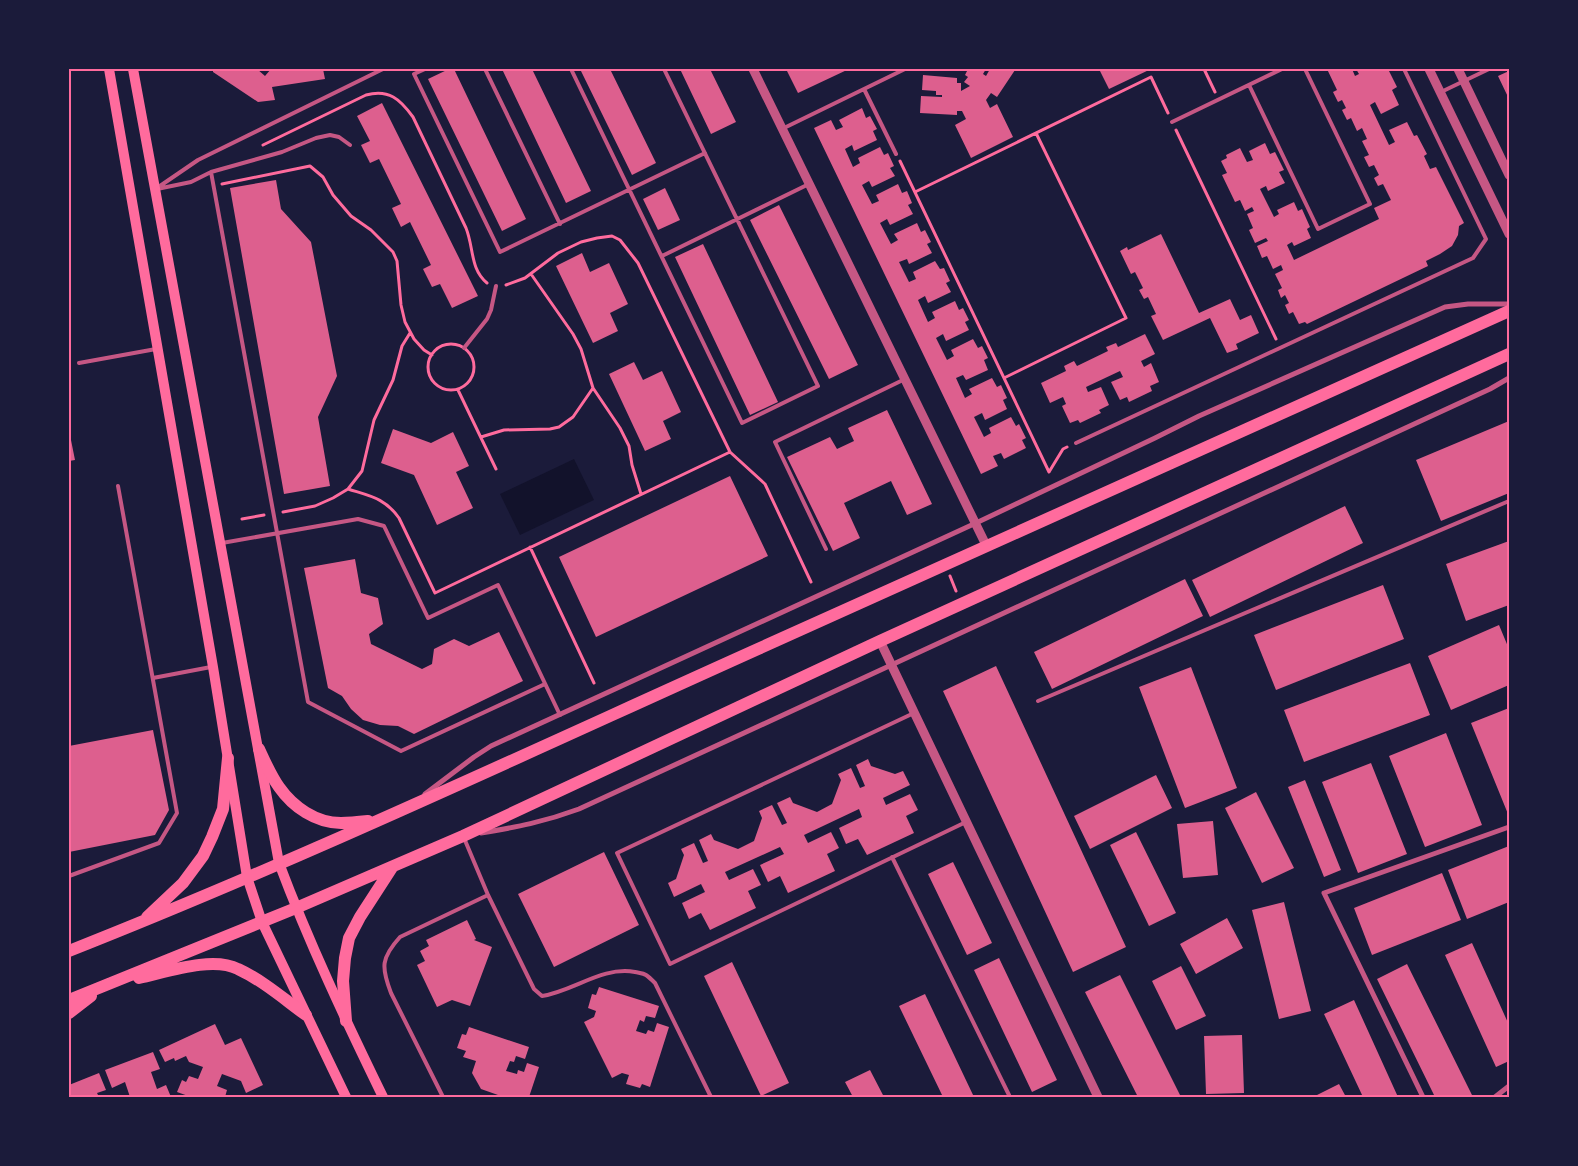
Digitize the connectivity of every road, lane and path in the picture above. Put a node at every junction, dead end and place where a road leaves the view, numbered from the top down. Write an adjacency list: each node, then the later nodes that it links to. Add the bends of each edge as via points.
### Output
1 (108, 69): 47 (main road)
2 (133, 69): 33 (main road)
3 (383, 69): 33 (lane, via 198,160)
4 (425, 69): 37 (lane, via 414,74 500,252)
5 (485, 69): 37 (lane)
6 (571, 69): 34 (lane)
7 (664, 69): 27 (lane)
8 (753, 69): 23 (street)
9 (905, 69): 19 (lane)
10 (1204, 69): 21 (path)
11 (1282, 69): 18 (lane)
12 (1305, 69): 18 (lane, via 1370,204 1318,229)
13 (1404, 69): 46 (lane, via 1486,239 1473,258)
14 (1429, 69): 20 (street)
15 (1458, 69): 17 (street)
16 (1489, 69): 17 (lane)
17 (1464, 81): 20 (lane); 30 (street)
18 (1249, 85): 21 (lane)
19 (864, 88): 23 (lane); 28 (lane)
20 (1441, 92): 38 (street)
21 (1219, 99): 22 (lane)
22 (1172, 122): 24 (path, via 1150,77); 46 (path)
23 (782, 128): 31 (street)
24 (1036, 133): 35 (path); 51 (path, via 1126,318)
25 (350, 145): 29 (lane, via 339,136 330,135)
26 (262, 146): 41 (path, via 366,95 383,93 398,99 413,117 466,228 480,278)
27 (705, 153): 34 (lane); 36 (lane)
28 (896, 154): 35 (path)
29 (211, 172): 32 (lane); 33 (lane, via 191,182)
30 (1509, 175)
31 (809, 184): 36 (lane); 53 (street)
32 (214, 185): 44 (path, via 310,166 323,177 333,195 352,216 393,252 398,267 401,305); 64 (lane)
33 (155, 189): 68 (main road)
34 (629, 190): 37 (lane); 39 (lane)
35 (915, 192): 51 (path)
36 (737, 220): 39 (lane); 39 (lane, via 818,386 742,423)
37 (560, 224)
38 (1509, 234)
39 (662, 256)
40 (531, 274): 41 (path, via 519,281); 54 (path, via 573,334); 58 (path, via 558,253 581,242 612,236 620,240 638,262)
41 (496, 286): 45 (lane, via 487,319)
42 (1509, 304): 66 (street, via 1445,307 1199,416)
43 (1509, 311): 69 (main road)
44 (410, 333): 49 (path); 61 (path, via 374,420 362,470)
45 (464, 348): 49 (path, via 450,344); 55 (path, via 473,359 474,373 466,386)
46 (1281, 348): 57 (lane)
47 (158, 349): 50 (lane); 75 (main road)
48 (1509, 354): 73 (main road)
49 (432, 355): 55 (path, via 428,371 436,385 451,391)
50 (79, 363)
51 (1004, 378): 57 (path, via 1049,472 1064,449)
52 (1509, 378): 74 (street, via 1265,494)
53 (905, 379): 66 (street); 71 (lane, via 775,442)
54 (593, 388): 56 (path, via 573,417 559,427 550,430 504,430); 62 (path, via 629,446)
55 (458, 390): 56 (path)
56 (481, 437): 59 (path)
57 (1076, 443)
58 (730, 452): 62 (path); 72 (path, via 765,484)
59 (496, 469)
60 (118, 486): 76 (lane)
61 (348, 489): 64 (path, via 315,506); 70 (path, via 392,507 435,593)
62 (641, 494): 70 (path)
63 (1509, 501): 79 (lane)
64 (274, 513): 65 (path); 67 (lane)
65 (242, 519)
66 (976, 523): 69 (street); 81 (street)
67 (278, 533): 68 (lane); 78 (lane, via 358,519 384,526 428,618 498,585); 78 (lane, via 308,702 401,751)
68 (220, 544): 82 (main road)
69 (986, 545): 84 (main road)
70 (530, 547): 77 (path)
71 (826, 549)
72 (811, 582)
73 (880, 641): 74 (street); 88 (main road)
74 (891, 664): 80 (street); 88 (street, via 579,809 530,825)
75 (213, 667): 76 (lane); 83 (main road)
76 (153, 678): 92 (lane, via 177,813 159,843)
77 (594, 683)
78 (545, 684): 81 (lane)
79 (1038, 701)
80 (914, 713): 86 (street); 89 (lane, via 617,853 670,964)
81 (560, 715): 84 (street, via 491,746)
82 (259, 749): 85 (main road, via 279,787 308,815 340,823); 90 (main road)
83 (228, 758): 93 (main road); 97 (main road, via 223,809 203,856 183,883)
84 (408, 807): 85 (main road)
85 (381, 820): 90 (main road)
86 (966, 822): 89 (lane); 112 (street)
87 (1509, 827): 113 (street, via 1324,893)
88 (463, 836): 91 (main road); 94 (lane)
89 (892, 858): 107 (lane)
90 (279, 863): 93 (main road); 95 (main road)
91 (392, 866): 95 (main road); 105 (main road, via 350,938 343,981)
92 (69, 876)
93 (247, 877): 96 (main road); 97 (main road)
94 (488, 895): 110 (lane, via 400,936 384,961 384,976 391,993); 111 (lane, via 534,989 542,996 609,973 630,971 645,974 655,983)
95 (296, 908): 96 (main road); 105 (main road)
96 (262, 922): 101 (main road); 104 (main road)
97 (141, 923): 98 (main road)
98 (107, 936): 99 (main road); 100 (main road)
99 (69, 942)
100 (69, 951)
101 (106, 986): 102 (main road); 103 (main road); 104 (main road, via 207,964 224,965 237,968)
102 (69, 1000)
103 (69, 1013)
104 (306, 1015): 108 (main road)
105 (346, 1021): 109 (main road)
106 (1509, 1086): 114 (street)
107 (1009, 1095)
108 (346, 1097)
109 (384, 1097)
110 (443, 1097)
111 (711, 1097)
112 (1098, 1097)
113 (1423, 1097)
114 (1495, 1097)

